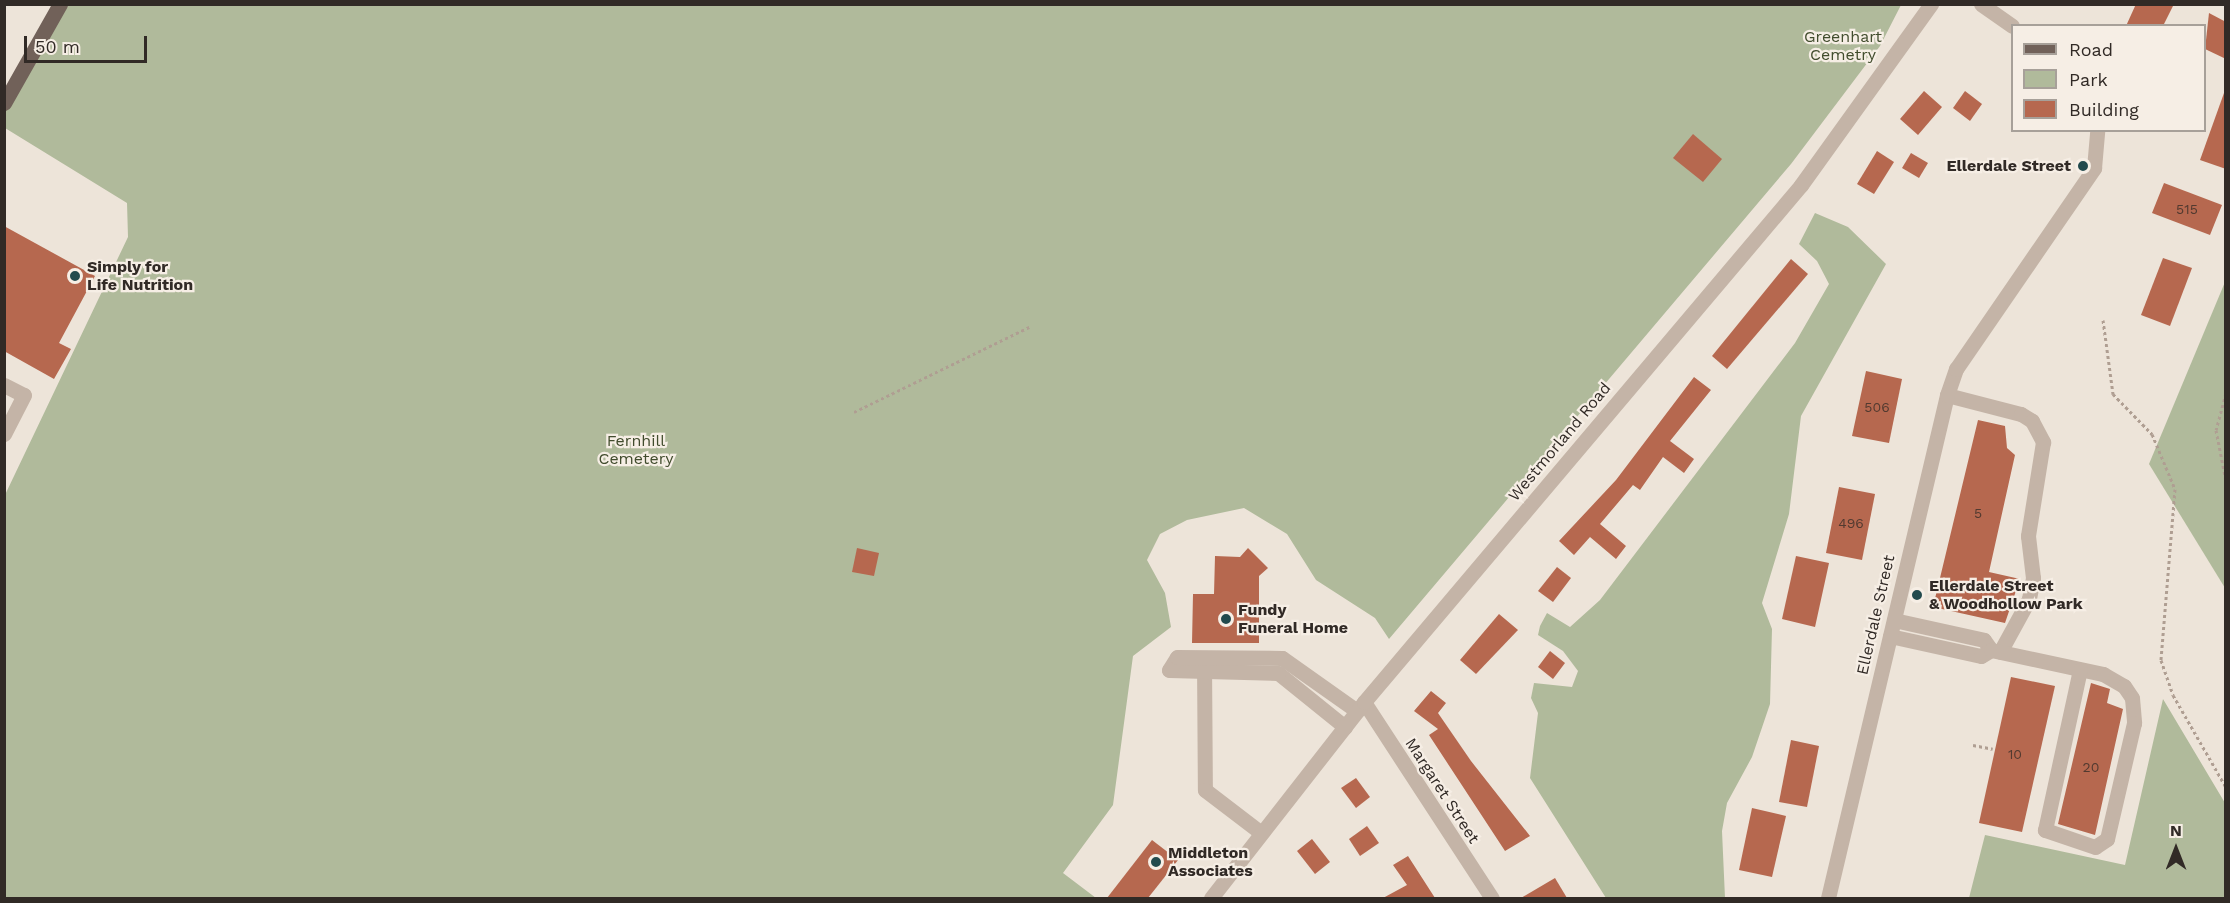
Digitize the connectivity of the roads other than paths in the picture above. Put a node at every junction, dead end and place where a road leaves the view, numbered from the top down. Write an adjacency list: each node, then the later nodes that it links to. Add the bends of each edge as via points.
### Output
1 (60, 4): 5 (main road)
2 (1931, 4): 15 (street, Westmorland Road, via 1801,185)
3 (1982, 4): 4 (street)
4 (2011, 25)
5 (4, 103)
6 (2097, 132): 8 (street, Ellerdale Street, via 2094,168 1956,369)
7 (4, 385): 9 (street, via 24,395)
8 (1947, 395): 10 (street, Ellerdale Street); 12 (street, via 2021,414 2032,421 2043,442 2028,536 2033,578 2029,599)
9 (4, 434)
10 (1894, 620): 11 (street, Ellerdale Street); 12 (street, via 1984,640)
11 (1890, 636): 12 (street, via 1981,656); 22 (street, Ellerdale Street)
12 (1996, 651): 14 (street)
13 (1204, 664): 15 (street, via 1282,658); 16 (street, via 1278,673); 17 (street, via 1205,790)
14 (2080, 669): 14 (street, via 2045,831 2100,847 2108,840 2135,713 2119,682)
15 (1361, 707): 16 (street, Westmorland Road); 21 (street, Margaret Street)
16 (1345, 727): 17 (street, Westmorland Road)
17 (1260, 832): 18 (street, Westmorland Road)
18 (1221, 885): 19 (street, Westmorland Road); 20 (street)
19 (1211, 898)
20 (1231, 898)
21 (1492, 898)
22 (1828, 898)

